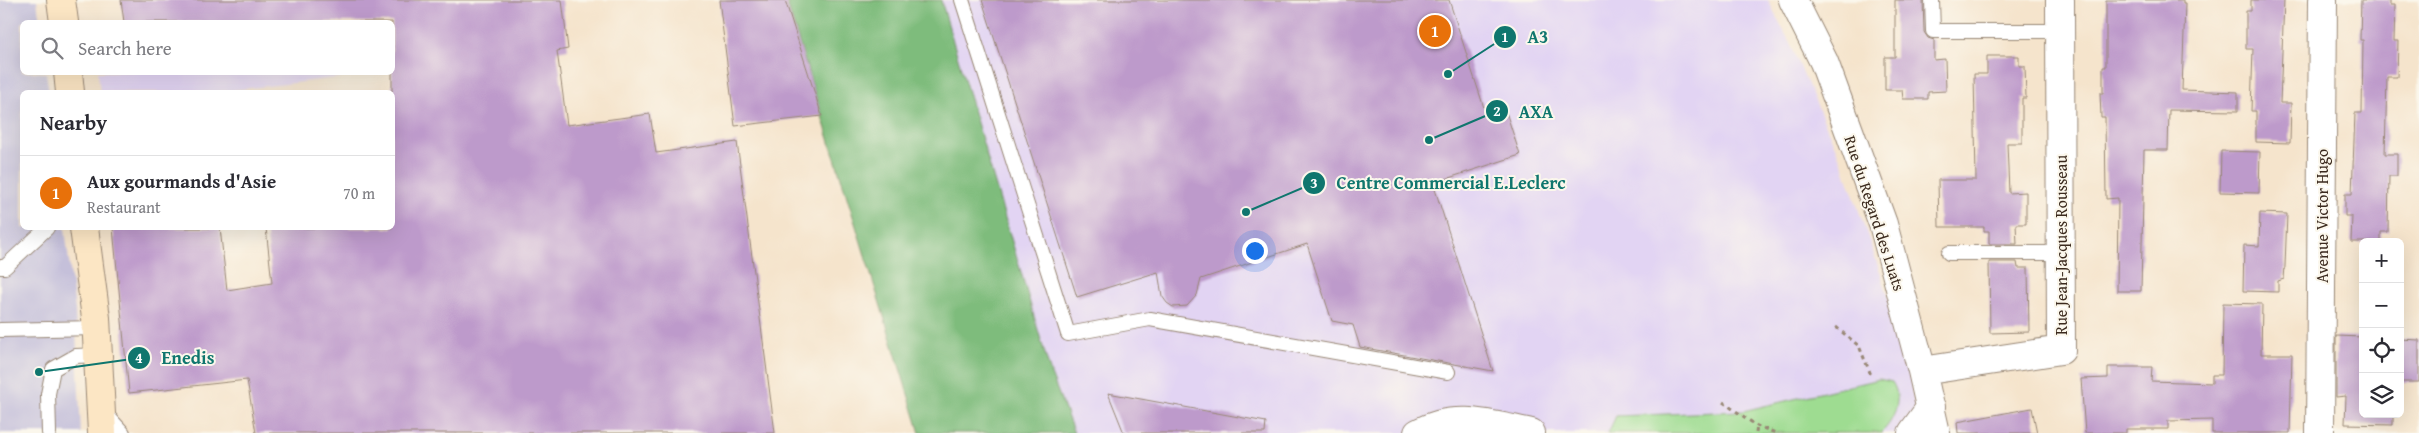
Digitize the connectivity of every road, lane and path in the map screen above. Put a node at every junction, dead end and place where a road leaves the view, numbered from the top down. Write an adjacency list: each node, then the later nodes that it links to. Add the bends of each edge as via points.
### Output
1 (61, 0): 7 (street)
2 (962, 0): 21 (lane, via 1068,334 1150,319)
3 (1793, 0): 20 (street, Rue du Regard des Luats, via 1824,62 1883,224)
4 (1932, 0): 8 (lane, via 1933,31)
5 (2060, 0): 8 (street, Rue Jean-Jacques Rousseau)
6 (2323, 0): 35 (street, Avenue Victor Hugo)
7 (64, 20)
8 (2060, 32): 14 (street, Rue Jean-Jacques Rousseau)
9 (68, 75): 10 (street)
10 (70, 90)
11 (45, 230): 15 (lane, via 6,267)
12 (84, 230): 17 (street)
13 (1949, 253): 14 (lane)
14 (2062, 253): 20 (street, Rue Jean-Jacques Rousseau, via 2062,350)
15 (0, 268)
16 (1836, 327): 22 (path, via 1859,346)
17 (96, 328): 18 (lane); 19 (street)
18 (0, 330)
19 (98, 355): 25 (street); 27 (lane, via 76,356 53,369 48,394)
20 (1922, 371): 24 (street, Rue du Regard des Luats)
21 (1448, 372)
22 (1871, 375)
23 (1723, 402): 26 (path)
24 (1931, 407): 33 (street); 34 (street, Rue du Regard des Luats)
25 (101, 421): 28 (lane)
26 (1757, 426): 31 (path); 32 (path)
27 (49, 433)
28 (122, 433)
29 (1418, 433): 30 (street, via 1434,424 1472,421)
30 (1531, 433)
31 (1756, 433)
32 (1776, 433)
33 (1912, 433)
34 (1936, 433)
35 (2320, 433)

